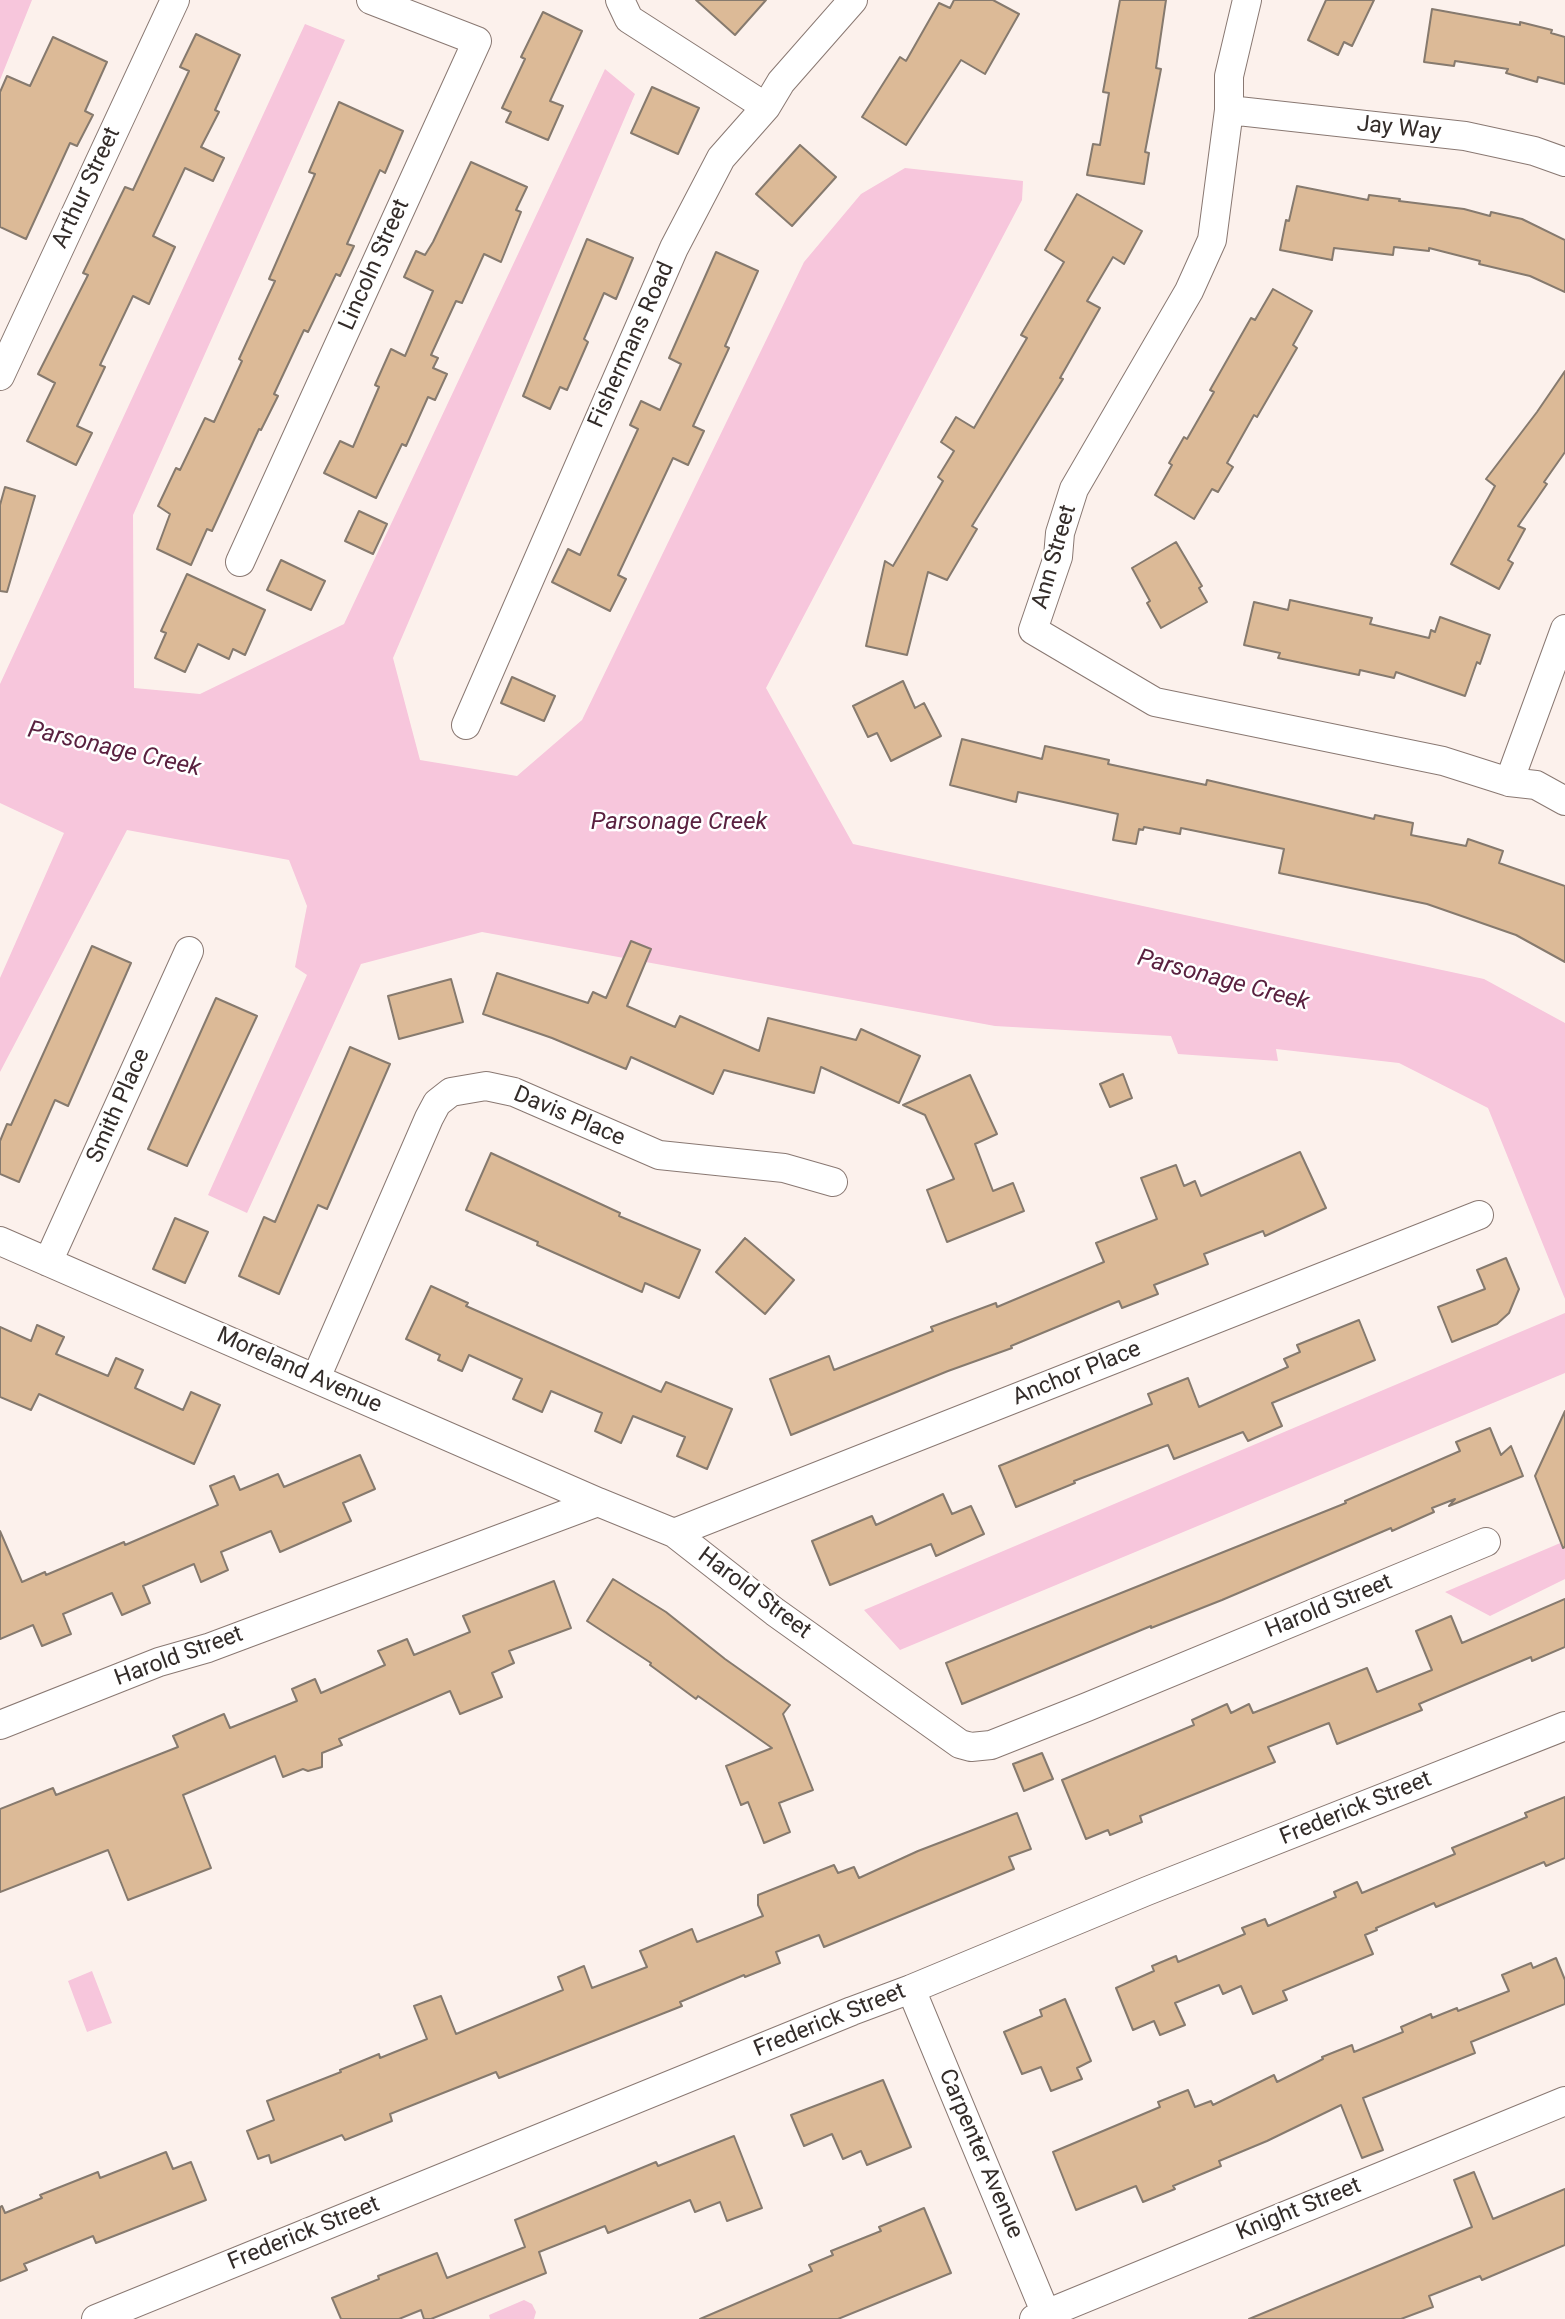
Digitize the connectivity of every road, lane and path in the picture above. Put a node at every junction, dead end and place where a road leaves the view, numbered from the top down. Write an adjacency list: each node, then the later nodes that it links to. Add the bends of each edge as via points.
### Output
1 (175, 0): 10 (street, Arthur Street)
2 (371, 0): 6 (street)
3 (620, 0): 7 (street, via 629,19)
4 (853, 0): 7 (street, Fishermans Road, via 781,82)
5 (1247, 0): 8 (street, Ann Street, via 1229,76)
6 (421, 8): 11 (street, Lincoln Street, via 477,41)
7 (766, 107): 13 (street, Fishermans Road, via 721,158 674,248)
8 (1229, 110): 9 (street, Jay Way, via 1465,136); 14 (street, Ann Street, via 1212,240 1189,291 1074,489 1060,533 1058,557 1033,630 1155,702 1443,761)
9 (1565, 162)
10 (0, 376)
11 (240, 562)
12 (1565, 629): 14 (street)
13 (466, 725)
14 (1509, 782): 15 (street, Ann Street, via 1536,785)
15 (1565, 801)
16 (189, 951): 20 (street, Smith Place)
17 (833, 1182): 21 (street, Davis Place, via 784,1168 659,1155 514,1092 486,1087 452,1091 437,1103 429,1118)
18 (1479, 1215): 23 (street, Anchor Place)
19 (0, 1241): 20 (street, Moreland Avenue)
20 (48, 1262): 21 (street, Moreland Avenue)
21 (316, 1378): 22 (street, Moreland Avenue)
22 (597, 1502): 23 (street, Harold Street); 25 (street, Harold Street)
23 (674, 1532): 24 (street, Harold Street, via 775,1612 960,1744 971,1747 990,1745 1087,1707)
24 (1486, 1542)
25 (0, 1725)
26 (1565, 1726): 27 (street, Frederick Street)
27 (911, 1989): 29 (street, Carpenter Avenue); 30 (street, Frederick Street)
28 (1565, 2101): 29 (street, Knight Street)
29 (1043, 2317)
30 (96, 2319)

